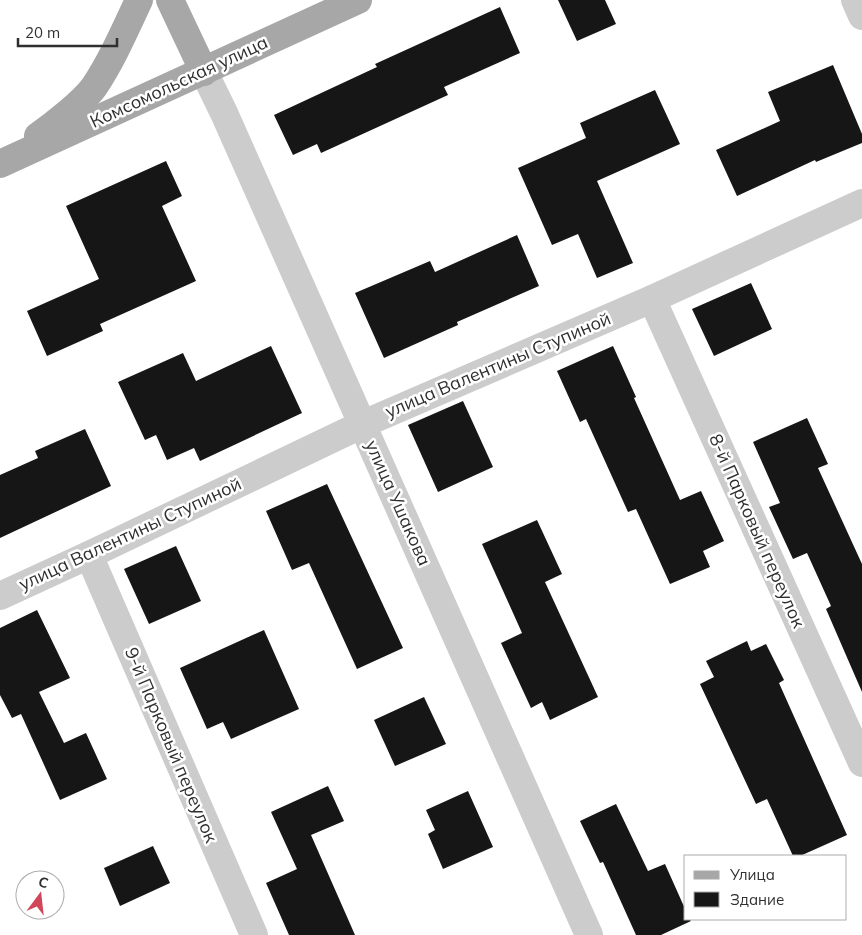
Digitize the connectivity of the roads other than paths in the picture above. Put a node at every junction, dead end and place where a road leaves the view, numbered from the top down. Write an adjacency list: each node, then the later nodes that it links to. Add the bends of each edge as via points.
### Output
1 (139, 0): 7 (main road, via 115,51 92,88 54,125)
2 (170, 0): 6 (main road)
3 (358, 0): 6 (main road, Комсомольская улица)
4 (855, 0): 5 (street)
5 (862, 16)
6 (204, 72): 7 (main road, Комсомольская улица); 10 (street, улица Ушакова)
7 (0, 163)
8 (862, 203): 9 (street, улица Валентины Ступиной)
9 (652, 299): 10 (street, улица Валентины Ступиной); 13 (street, 8-й Парковый переулок)
10 (363, 424): 11 (street, улица Валентины Ступиной); 15 (street, улица Ушакова)
11 (89, 555): 12 (street, улица Валентины Ступиной); 14 (street, 9-й Парковый переулок)
12 (0, 596)
13 (862, 763)
14 (254, 935)
15 (589, 935)

